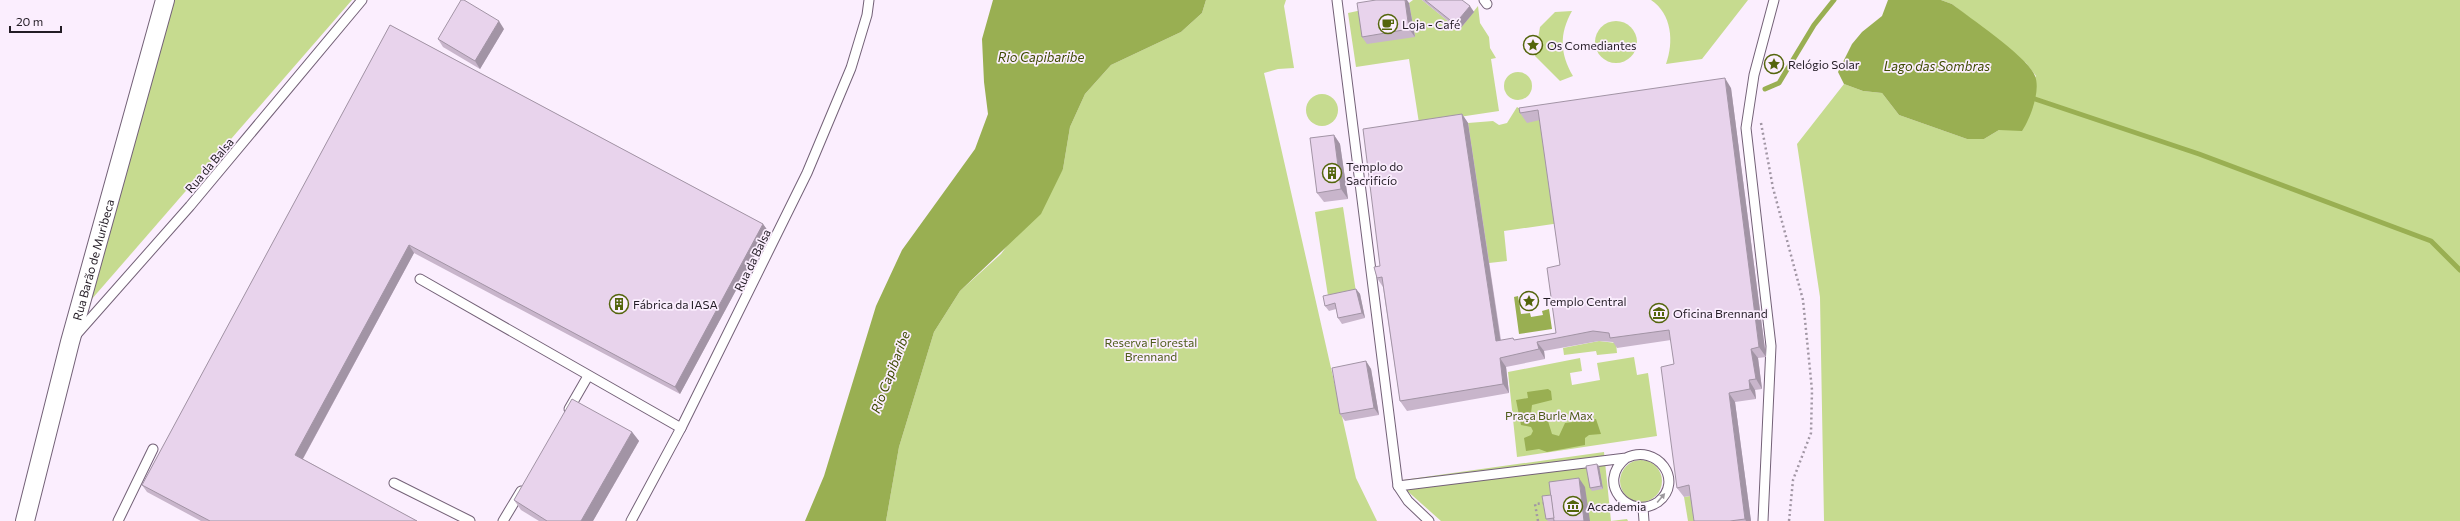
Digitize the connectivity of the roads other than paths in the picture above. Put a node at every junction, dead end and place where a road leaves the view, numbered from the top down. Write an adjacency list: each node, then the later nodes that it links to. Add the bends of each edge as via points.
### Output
1 (165, 0): 7 (street, Rua Barão de Muribeca)
2 (362, 0): 7 (lane, Rua da Balsa, via 190,206)
3 (869, 0): 10 (lane, Rua da Balsa, via 851,68 807,174)
4 (1337, 0): 15 (lane)
5 (1774, 0): 24 (lane, via 1754,75 1746,128 1771,346)
6 (420, 279): 8 (lane)
7 (70, 342): 17 (street, Rua Barão de Muribeca)
8 (588, 376): 9 (lane); 10 (lane)
9 (565, 416)
10 (681, 428): 21 (lane, Rua da Balsa)
11 (152, 449): 18 (lane)
12 (1626, 458): 15 (lane); 16 (lane, via 1615,470 1613,486 1627,505); 16 (lane, one-way to 12, via 1659,501 1665,494 1668,485 1667,472 1660,460 1652,455 1634,454)
13 (526, 481): 20 (lane)
14 (394, 483): 19 (lane)
15 (1398, 486): 22 (lane, via 1408,501)
16 (1643, 508): 23 (lane)
17 (25, 521)
18 (118, 521)
19 (470, 521)
20 (503, 521)
21 (631, 521)
22 (1429, 521)
23 (1644, 521)
24 (1763, 521)

